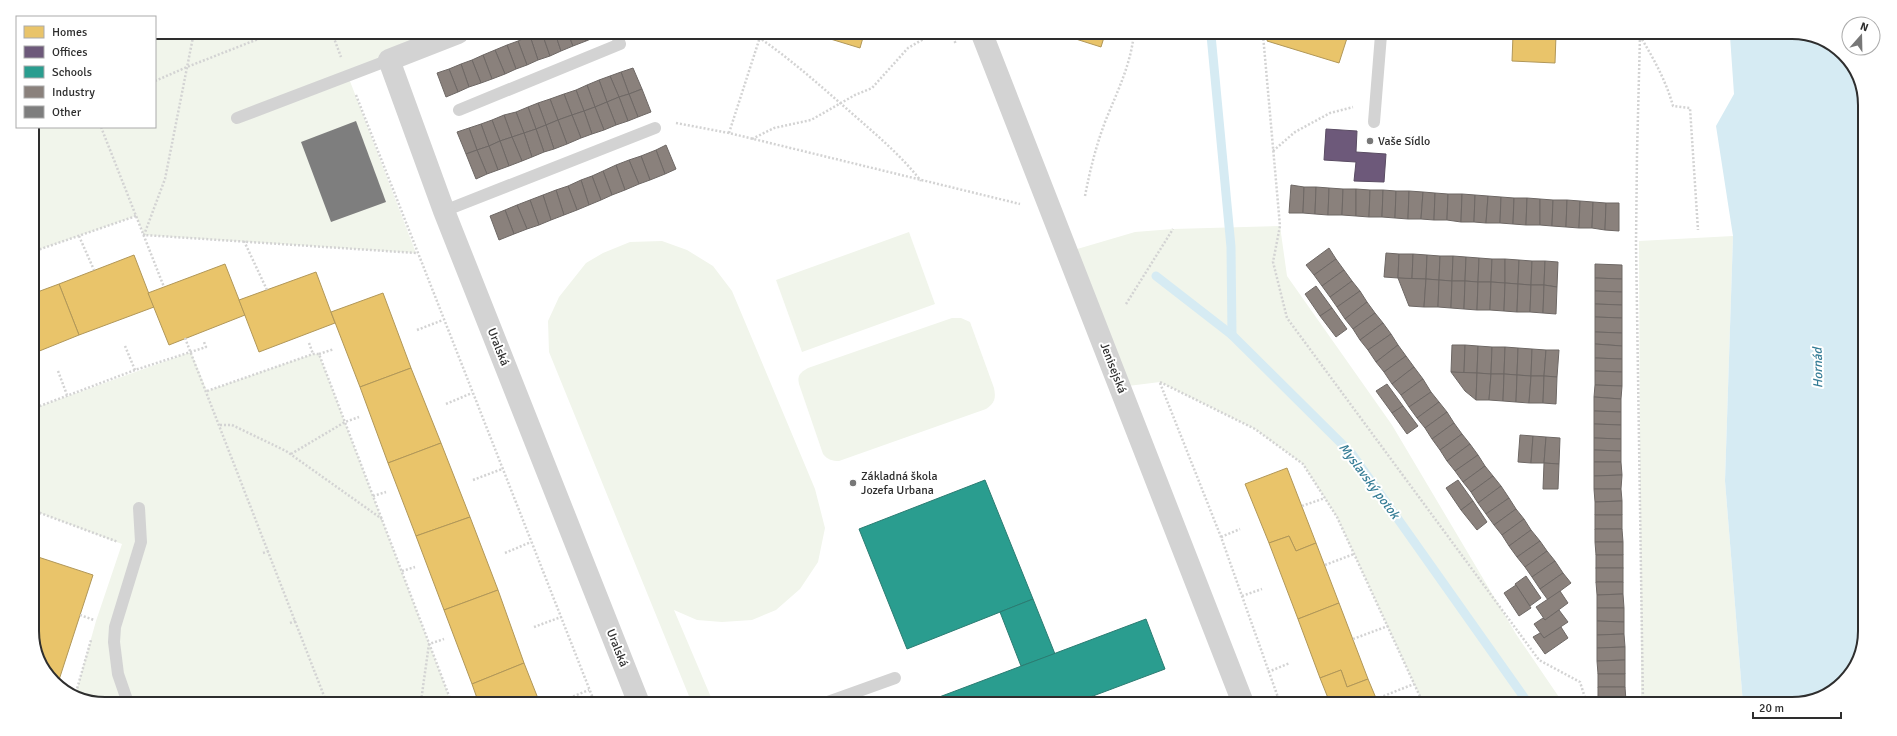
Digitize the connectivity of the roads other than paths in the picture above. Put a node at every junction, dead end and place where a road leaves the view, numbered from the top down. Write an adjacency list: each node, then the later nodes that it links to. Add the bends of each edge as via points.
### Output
1 (443, 39): 5 (street)
2 (618, 39): 6 (lane, via 620,44)
3 (984, 39): 16 (street, Jenisejská)
4 (1381, 39): 8 (lane)
5 (389, 60): 7 (lane); 10 (street, Uralská)
6 (459, 110)
7 (237, 118)
8 (1374, 122)
9 (655, 128): 10 (lane)
10 (444, 211): 14 (street, Uralská)
11 (139, 508): 13 (lane, via 141,542 115,627 118,674)
12 (895, 678): 15 (lane)
13 (126, 697)
14 (636, 697)
15 (842, 697)
16 (1241, 697)

